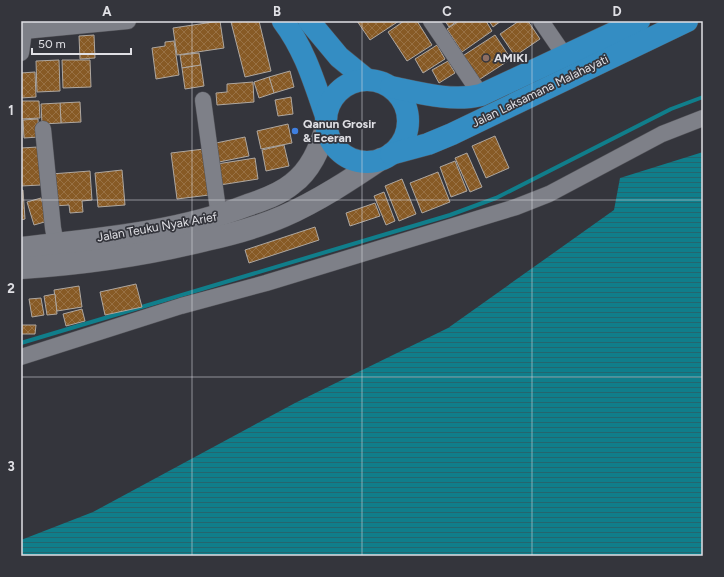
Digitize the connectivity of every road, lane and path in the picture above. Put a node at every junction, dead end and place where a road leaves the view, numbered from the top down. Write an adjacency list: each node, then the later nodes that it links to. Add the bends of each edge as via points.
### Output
1 (128, 21): 8 (street)
2 (283, 21): 16 (highway, via 306,58)
3 (309, 21): 11 (highway, via 339,57)
4 (431, 21): 13 (street)
5 (542, 21): 10 (street)
6 (639, 21): 10 (highway, Jalan Laksamana Malahayati)
7 (687, 21): 18 (highway, Jalan Laksamana Malahayati, via 452,134)
8 (23, 26): 9 (street)
9 (21, 53)
10 (565, 56): 13 (highway, Jalan Laksamana Malahayati)
11 (366, 80): 12 (highway, via 375,80); 16 (highway, via 354,81 335,94 329,104)
12 (391, 87): 13 (highway, Jalan Laksamana Malahayati, via 463,98); 18 (highway, via 404,104 407,126 404,137)
13 (481, 95)
14 (203, 100): 19 (street)
15 (703, 118): 23 (street, via 662,134 549,194 516,207 266,283 181,306)
16 (326, 122): 18 (highway, via 330,139 346,156 357,161 369,162); 19 (main road, Jalan Teuku Nyak Arief, via 318,151 292,185 263,200)
17 (43, 129): 20 (street)
18 (386, 157): 22 (main road, Jalan Teuku Nyak Arief, via 340,187 284,216 234,233 176,247 97,260)
19 (219, 217): 20 (main road, Jalan Teuku Nyak Arief, via 178,226)
20 (56, 244): 21 (main road, Jalan Teuku Nyak Arief)
21 (21, 248)
22 (21, 268)
23 (21, 357)

